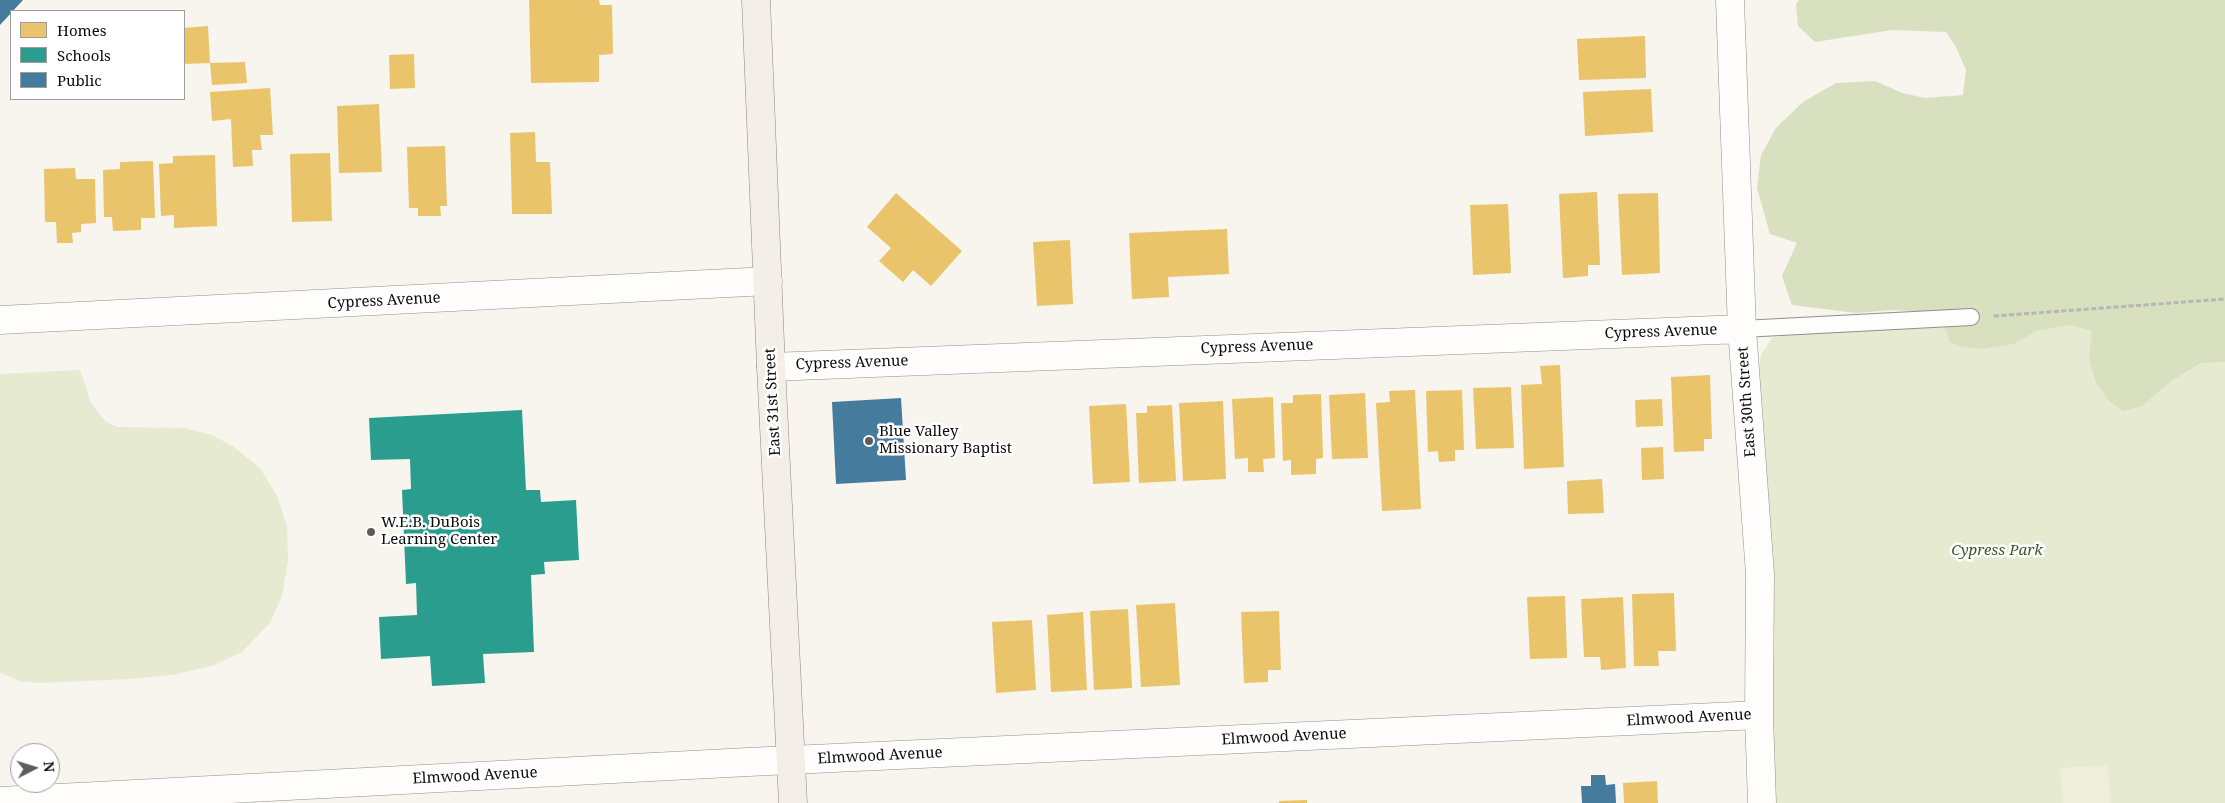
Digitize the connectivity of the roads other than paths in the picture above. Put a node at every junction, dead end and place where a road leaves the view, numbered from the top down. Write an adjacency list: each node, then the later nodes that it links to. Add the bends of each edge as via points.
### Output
1 (756, 0): 3 (main road, East 31st Street)
2 (1730, 0): 6 (street, East 30th Street)
3 (768, 281): 5 (street, Cypress Avenue); 7 (main road, East 31st Street)
4 (1971, 317): 6 (lane)
5 (0, 320)
6 (1742, 329): 7 (street, Cypress Avenue); 8 (street, East 30th Street, via 1760,574)
7 (771, 367): 9 (main road, East 31st Street)
8 (1759, 715): 9 (street, Elmwood Avenue); 12 (street, East 30th Street)
9 (792, 760): 10 (street, Elmwood Avenue); 11 (main road, East 31st Street)
10 (0, 801)
11 (793, 803)
12 (1762, 803)

